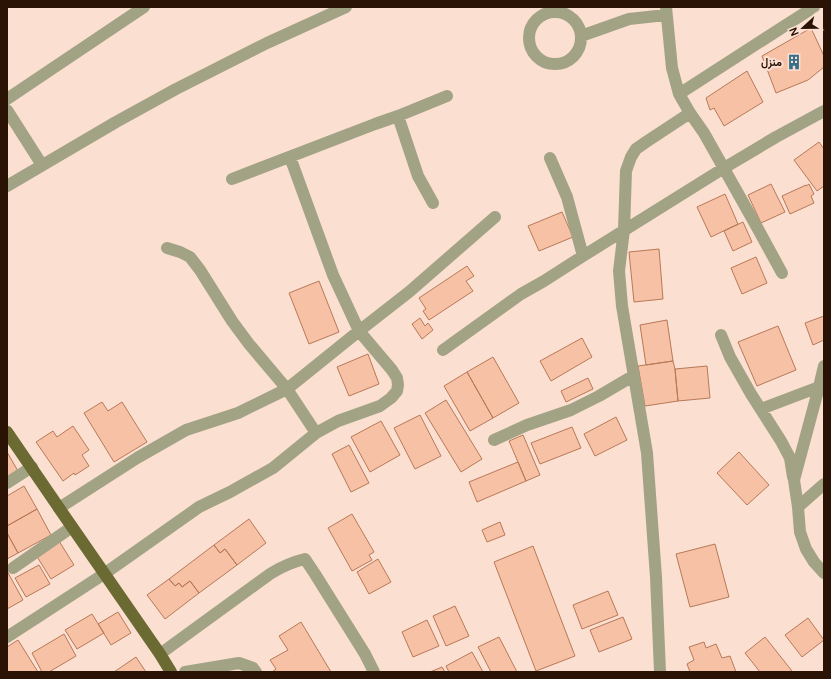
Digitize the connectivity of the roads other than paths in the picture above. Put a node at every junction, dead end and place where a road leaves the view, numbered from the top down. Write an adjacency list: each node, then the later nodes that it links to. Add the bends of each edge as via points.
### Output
1 (144, 7): 8 (street)
2 (346, 7): 15 (street, via 176,89)
3 (814, 7): 6 (street)
4 (666, 11): 5 (street, via 629,19); 6 (street, via 672,68)
5 (581, 36): 5 (street, via 573,19 555,12 538,18 529,36 536,56 545,62 555,64 566,62 574,56 580,47)
6 (679, 94): 11 (street)
7 (447, 96): 12 (street)
8 (7, 99)
9 (7, 110): 15 (street)
10 (824, 111): 16 (street)
11 (690, 113): 16 (street); 21 (street, via 636,149 631,157 626,171)
12 (398, 116): 13 (street); 19 (street, via 418,176)
13 (290, 157): 17 (street); 25 (street, via 333,275)
14 (550, 158): 23 (street, via 567,197)
15 (42, 165): 18 (street)
16 (724, 168): 21 (street); 24 (street)
17 (232, 179)
18 (7, 186)
19 (433, 202)
20 (494, 217): 25 (street, via 409,292)
21 (624, 230): 23 (street); 29 (street, via 619,271)
22 (166, 248): 31 (street, via 190,257 236,327)
23 (582, 256): 27 (street, via 521,294)
24 (782, 273)
25 (359, 331): 31 (street); 34 (street, via 392,370 398,385 397,391 380,406 338,421)
26 (721, 335): 32 (street, via 730,357)
27 (443, 350)
28 (824, 366): 30 (street)
29 (633, 376): 35 (street, via 571,410); 52 (street, via 646,453 656,577)
30 (820, 387): 32 (street); 37 (street)
31 (287, 389): 34 (street); 41 (street, via 238,413 186,430)
32 (760, 409): 37 (street, via 790,458)
33 (7, 432): 36 (main road)
34 (316, 433): 45 (street, via 273,468 199,507)
35 (494, 440)
36 (32, 467): 38 (street); 41 (main road)
37 (794, 480): 40 (street)
38 (7, 483)
39 (824, 484): 40 (street)
40 (798, 507): 44 (street, via 800,532 806,549)
41 (59, 508): 42 (main road)
42 (72, 527): 43 (street); 45 (main road)
43 (13, 568)
44 (824, 573)
45 (104, 574): 46 (street); 47 (main road)
46 (7, 637)
47 (160, 654): 48 (main road); 51 (street, via 270,574 305,559)
48 (171, 672)
49 (186, 672): 50 (street, via 239,663 253,668)
50 (256, 672)
51 (374, 672)
52 (660, 672)

